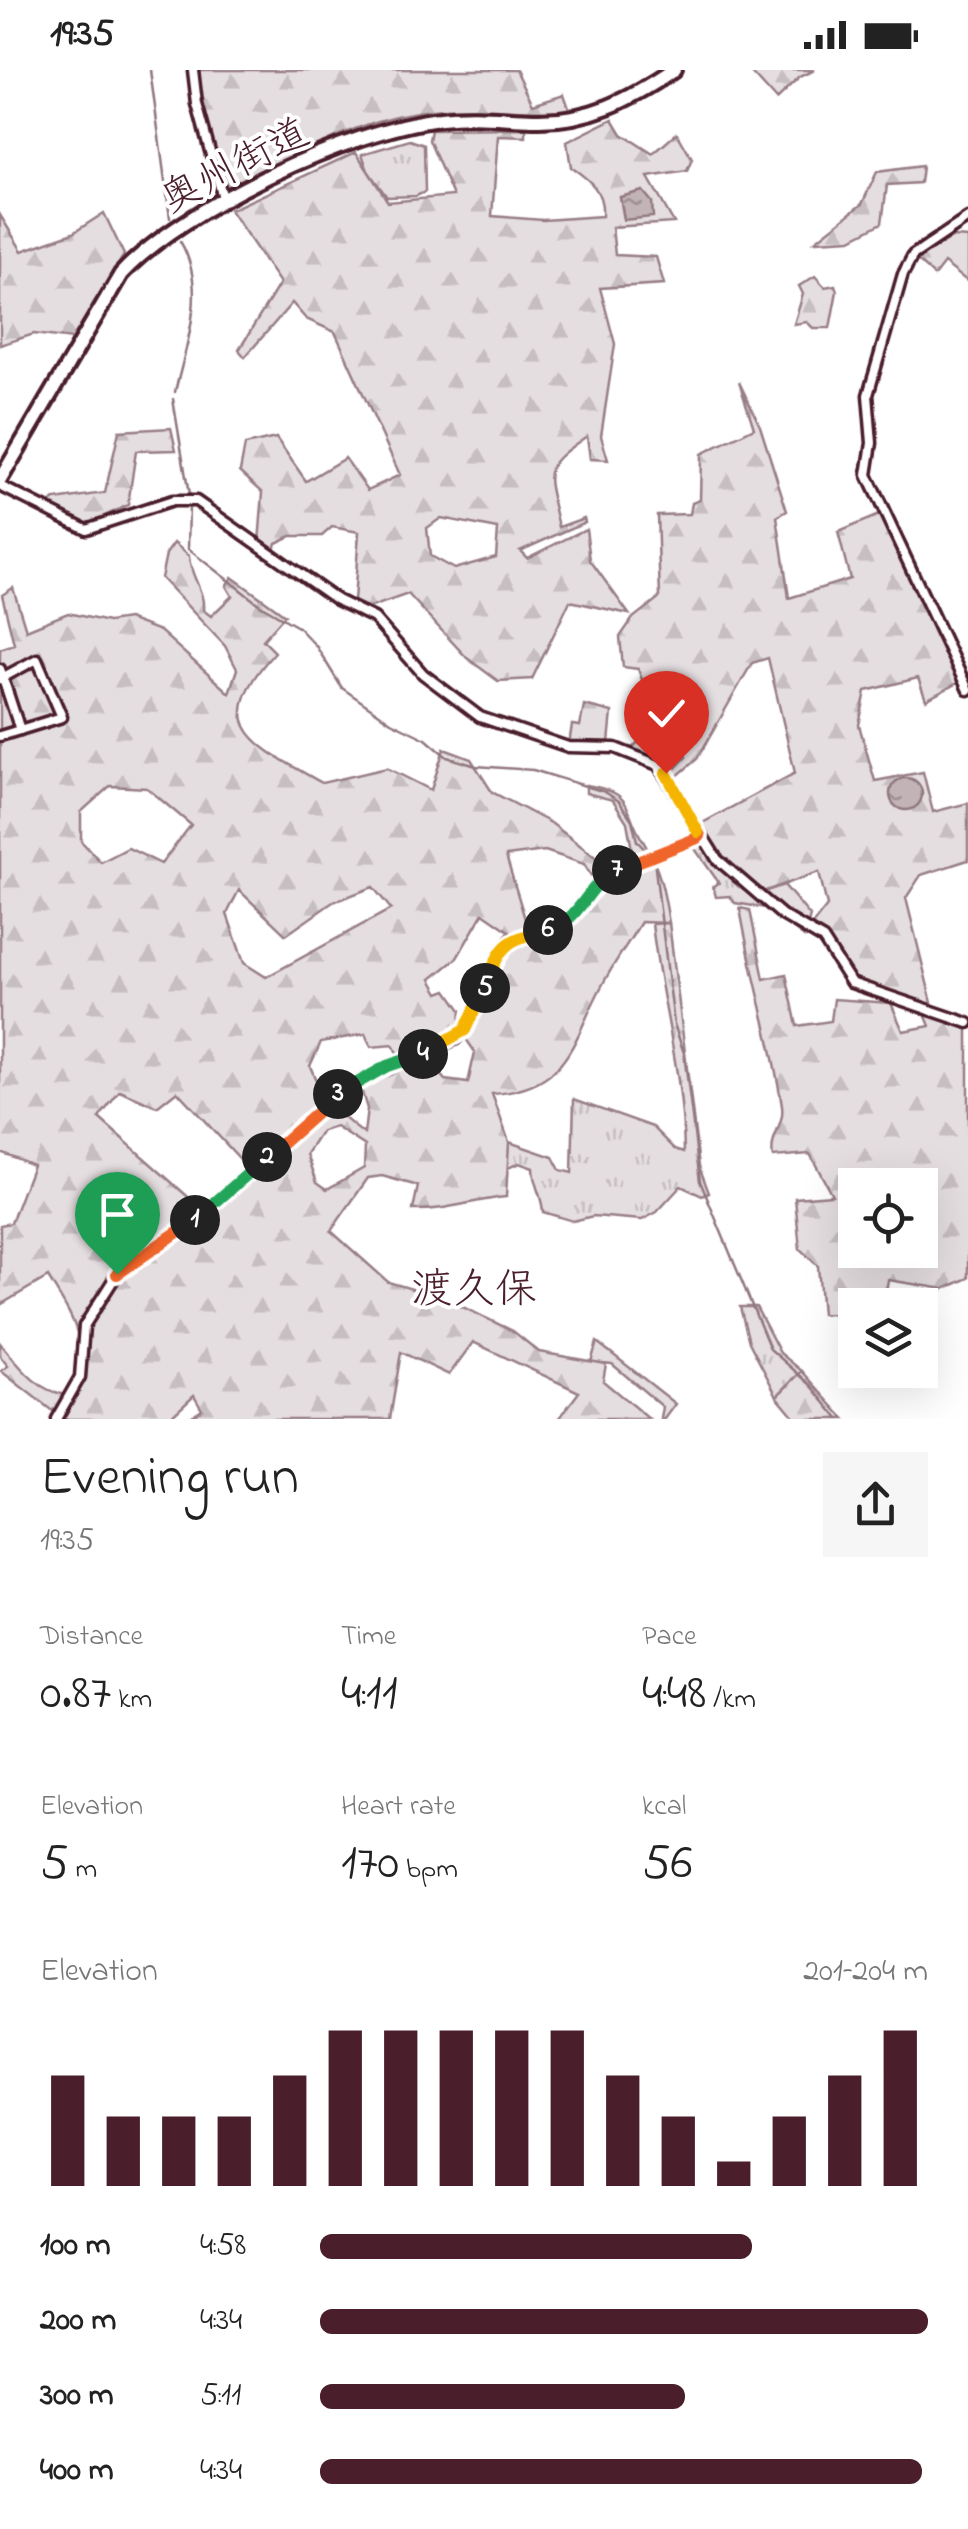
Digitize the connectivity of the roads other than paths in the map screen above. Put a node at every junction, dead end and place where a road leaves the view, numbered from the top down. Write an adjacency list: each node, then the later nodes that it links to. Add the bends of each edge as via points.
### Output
1 (193, 70): 3 (street)
2 (674, 70): 3 (highway, 奥州街道, via 596,113 556,120 444,118 386,128)
3 (224, 202): 5 (highway, 奥州街道, via 150,246 121,274)
4 (968, 218): 7 (street, via 913,255 902,274 868,395 872,443 866,475)
5 (0, 483): 10 (street, via 86,529 158,504 196,501 337,600 363,610 423,674 480,717 568,746 616,748 658,765)
6 (1, 675): 8 (street); 8 (street, via 36,654 62,717)
7 (968, 690)
8 (20, 730): 9 (street)
9 (0, 736)
10 (700, 836): 11 (street, via 722,866 823,939 850,983); 12 (street, via 604,875 556,928 511,939 456,1039 348,1086 220,1200 117,1274 84,1326 80,1377)
11 (968, 1023)
12 (56, 1419)

